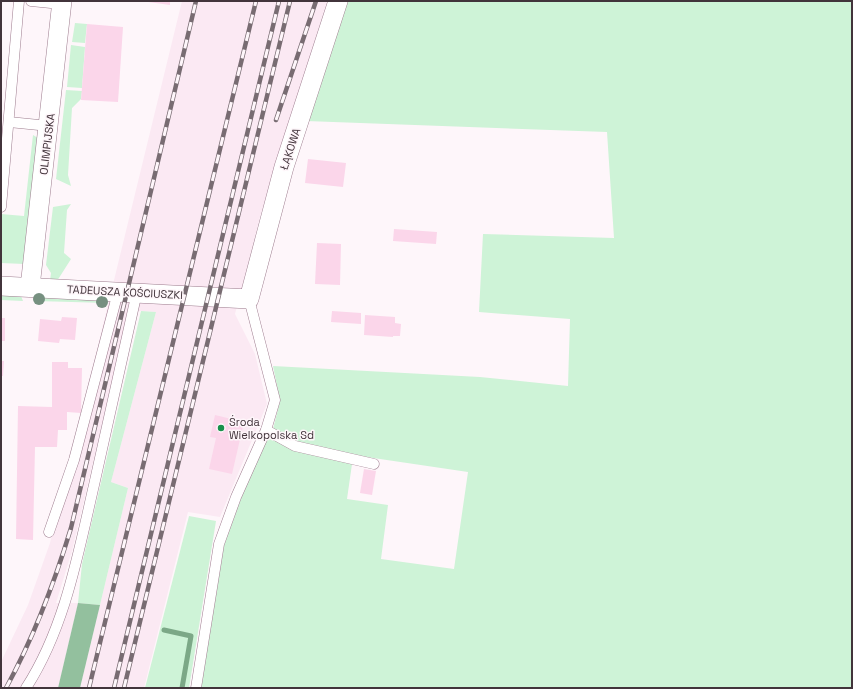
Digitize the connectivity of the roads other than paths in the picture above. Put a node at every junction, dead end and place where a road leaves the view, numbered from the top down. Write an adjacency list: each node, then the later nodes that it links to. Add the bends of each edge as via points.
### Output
1 (19, 1): 5 (lane)
2 (31, 1): 4 (lane)
3 (338, 1): 12 (street, ŁĄKOWA, via 284,167)
4 (62, 3): 6 (street, OLIMPIJSKA)
5 (9, 122): 6 (lane); 7 (lane)
6 (49, 126): 9 (street, OLIMPIJSKA)
7 (1, 207)
8 (1, 286): 9 (street, TADEUSZA KOŚCIUSZKI)
9 (30, 287): 10 (street, TADEUSZA KOŚCIUSZKI)
10 (118, 292): 11 (street, TADEUSZA KOŚCIUSZKI); 15 (lane, via 74,460)
11 (136, 292): 12 (street, TADEUSZA KOŚCIUSZKI); 16 (lane, via 76,566 52,638)
12 (249, 298): 13 (lane, via 275,400)
13 (266, 430): 14 (lane, via 295,446); 17 (lane, via 236,496 219,544)
14 (374, 464)
15 (49, 532)
16 (26, 688)
17 (196, 688)

